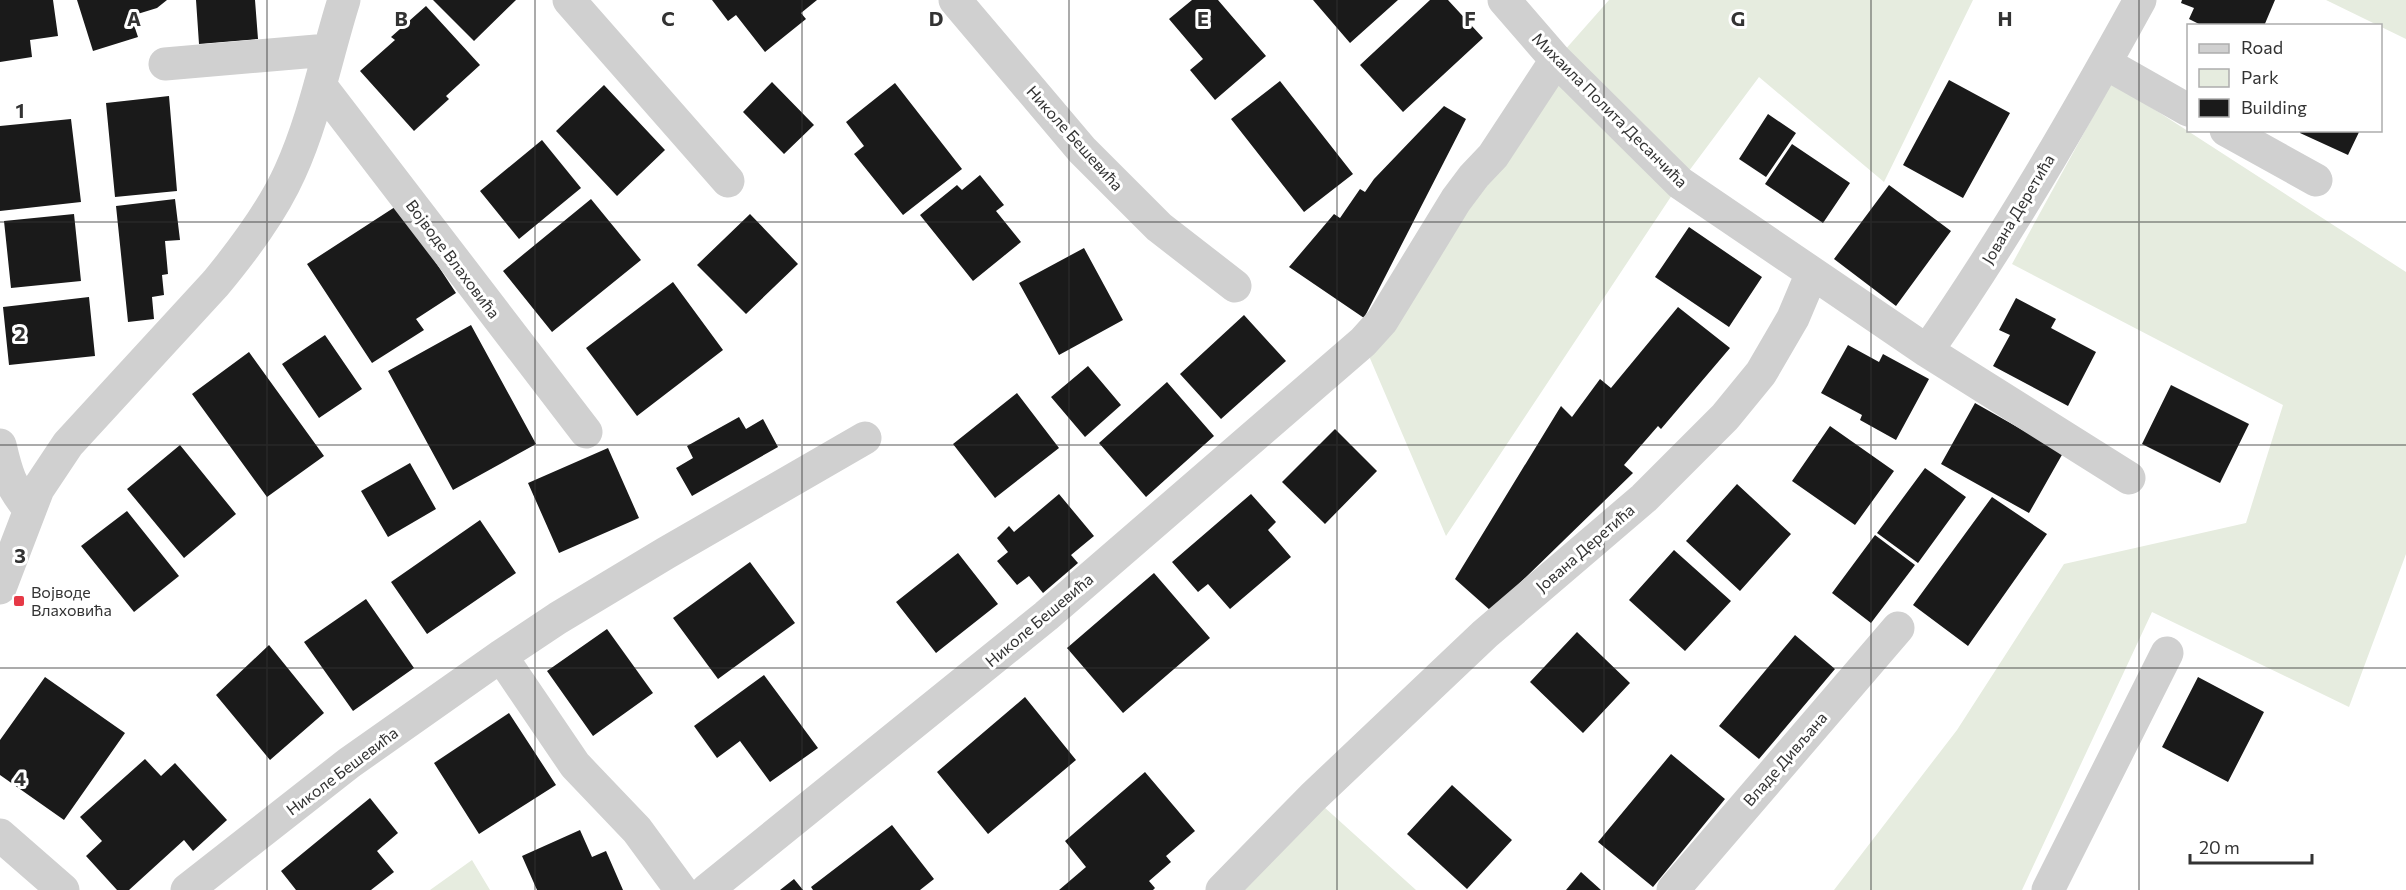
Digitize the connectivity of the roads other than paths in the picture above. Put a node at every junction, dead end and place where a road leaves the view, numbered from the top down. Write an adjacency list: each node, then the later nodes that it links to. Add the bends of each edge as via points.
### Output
1 (344, 0): 6 (street)
2 (569, 0): 14 (street)
3 (955, 0): 16 (street, Николе Бешевића, via 1082,150 1159,227)
4 (1504, 0): 7 (street, Михаила Полита Десанчића)
5 (2140, 0): 8 (street, Јована Деретића)
6 (328, 50): 9 (street); 10 (street)
7 (1556, 60): 15 (street, Михаила Полита Десанчића, via 1680,183); 31 (street, Николе Бешевића, via 1493,156 1456,200 1389,312 1364,342 1046,616)
8 (2105, 63): 11 (street); 17 (street, Јована Деретића, via 1968,292)
9 (165, 64)
10 (320, 85): 18 (street, Војводе Влаховића); 22 (street, via 291,169 236,260 68,444)
11 (2187, 109)
12 (2230, 132): 13 (street)
13 (2316, 180)
14 (728, 181)
15 (1812, 273): 17 (street); 32 (street, Јована Деретића, via 1761,373 1725,417 1644,498 1485,634)
16 (1235, 286)
17 (1927, 351): 21 (street)
18 (586, 432)
19 (865, 438): 26 (street, Николе Бешевића, via 656,559)
20 (0, 445): 22 (street, via 13,489)
21 (2129, 478)
22 (29, 509): 23 (street)
23 (0, 588)
24 (1898, 628): 33 (street, Владе Дивљана)
25 (2167, 652): 34 (street)
26 (501, 656): 29 (street, Николе Бешевића, via 349,763); 30 (street, via 575,765 637,830)
27 (0, 835): 28 (street)
28 (63, 890)
29 (187, 890)
30 (681, 890)
31 (707, 890)
32 (1222, 890)
33 (1673, 890)
34 (2048, 890)

